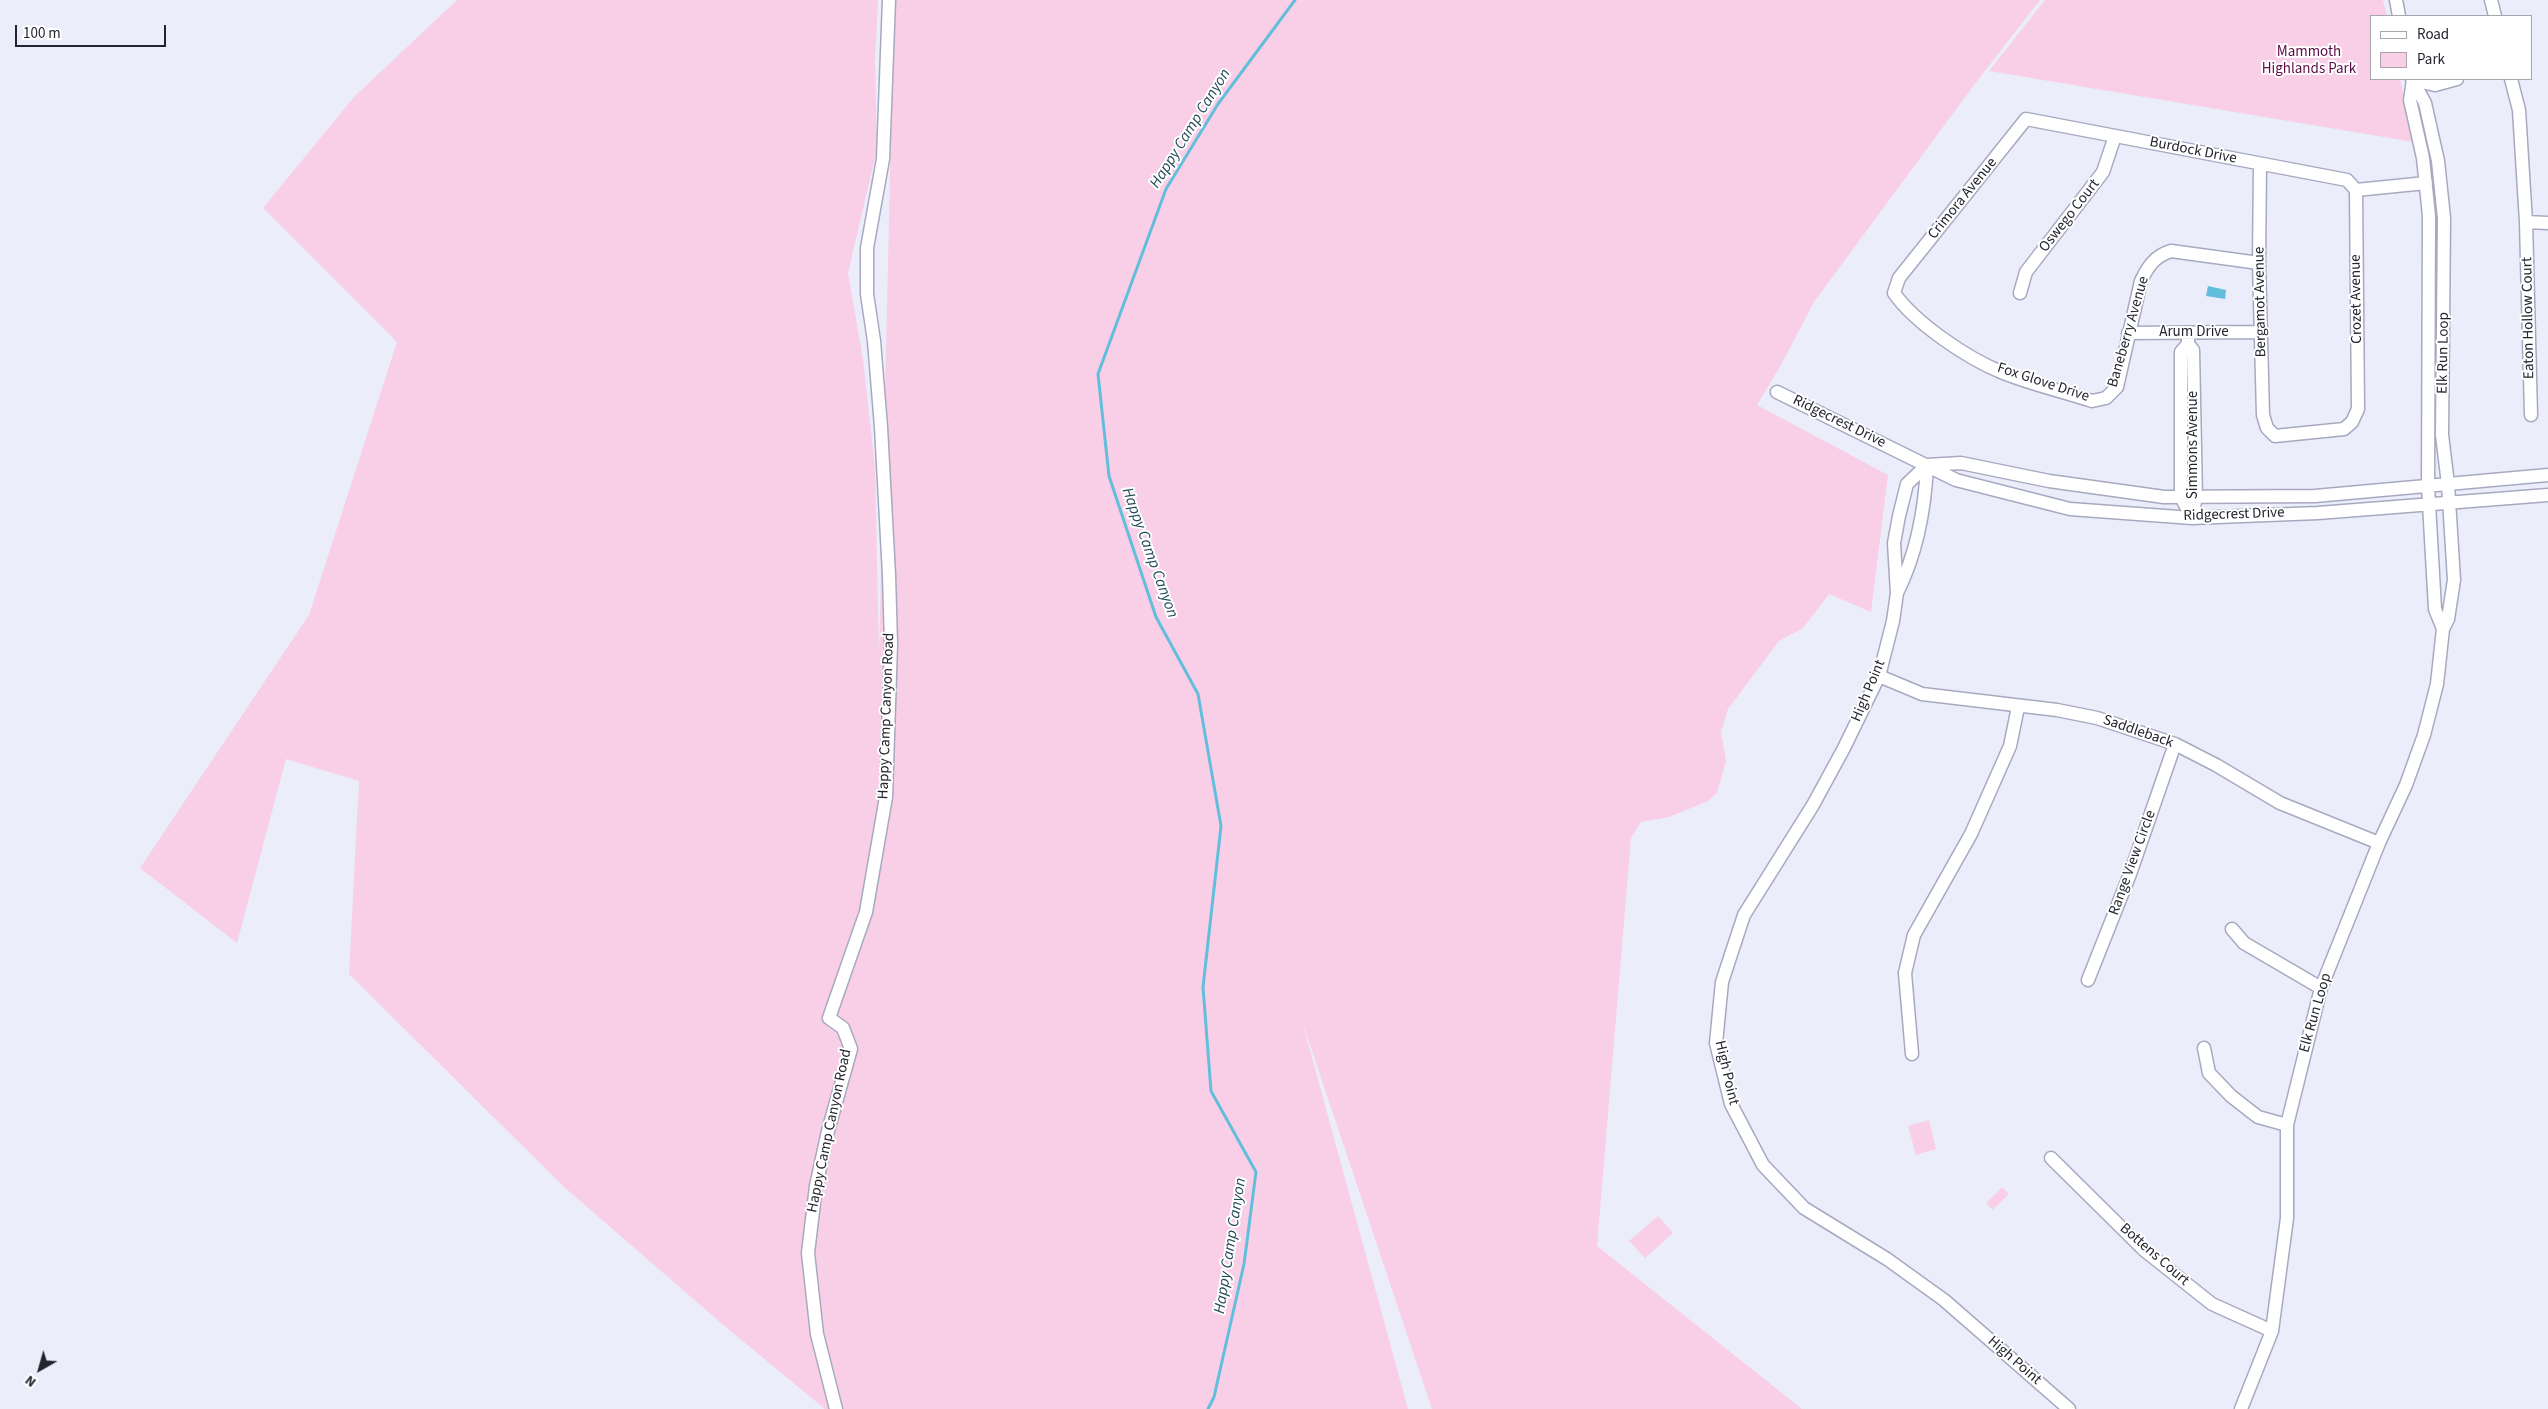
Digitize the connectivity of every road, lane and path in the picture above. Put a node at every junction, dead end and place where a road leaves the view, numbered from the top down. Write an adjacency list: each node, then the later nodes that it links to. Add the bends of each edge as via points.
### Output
1 (889, 0): 54 (street, Happy Camp Canyon Road, via 884,159 867,248 867,294 881,427 889,585 891,644 886,797 866,912 829,1018 843,1028 851,1048 816,1186 808,1253 816,1334)
2 (2396, 0): 4 (street)
3 (2490, 0): 5 (street)
4 (2399, 15)
5 (2495, 15)
6 (2413, 80): 14 (street, Elk Run Loop, via 2410,100 2424,158)
7 (2414, 80): 30 (street, Elk Run Loop, via 2425,103 2438,161 2444,218 2442,435)
8 (2417, 80): 9 (street, via 2435,85)
9 (2453, 80)
10 (2511, 80): 16 (street, Eaton Hollow Court, via 2519,110)
11 (2026, 119): 12 (street, Burdock Drive); 19 (street, Crimora Avenue)
12 (2116, 136): 13 (street, Burdock Drive); 20 (street, Oswego Court, via 2103,172 2026,272)
13 (2260, 164): 15 (street, Burdock Drive, via 2347,180); 18 (street, Bergamot Avenue)
14 (2426, 183): 15 (street); 31 (street, Elk Run Loop, via 2429,216)
15 (2356, 190): 27 (street, Crozet Avenue, via 2358,409 2352,422 2344,429)
16 (2526, 222): 17 (street); 26 (street, Eaton Hollow Court)
17 (2548, 223)
18 (2259, 263): 21 (street, Bergamot Avenue); 22 (street, Baneberry Avenue, via 2171,251 2160,254 2147,268 2141,281)
19 (1899, 278): 25 (street, Fox Glove Drive, via 1894,293 1903,305 1939,337 2000,372 2092,401)
20 (2020, 293)
21 (2261, 332): 23 (street, Arum Drive); 27 (street, Bergamot Avenue, via 2263,415 2267,428)
22 (2128, 333): 23 (street, Arum Drive); 25 (street, Baneberry Avenue, via 2118,381)
23 (2188, 338): 33 (street, Simmons Avenue, via 2181,352); 34 (street, Simmons Avenue, via 2193,350)
24 (1777, 392): 28 (street, Ridgecrest Drive)
25 (2112, 394)
26 (2531, 415)
27 (2275, 436)
28 (1927, 465): 33 (street, Ridgecrest Drive, via 1961,463 2049,481); 37 (street, Ridgecrest Drive, via 1956,480 2070,509); 38 (street, High Point, via 1907,484 1894,543); 39 (street, High Point, via 1926,496)
29 (2548, 475): 30 (street, Ridgecrest Drive)
30 (2448, 484): 31 (street, Ridgecrest Drive); 35 (street, Elk Run Loop)
31 (2428, 486): 34 (street, Ridgecrest Drive, via 2315,496); 36 (street, Elk Run Loop)
32 (2548, 494): 35 (street, Ridgecrest Drive)
33 (2181, 497): 34 (street, Ridgecrest Drive); 37 (street, Simmons Avenue)
34 (2196, 497): 37 (street, Simmons Avenue)
35 (2449, 501): 36 (street, Ridgecrest Drive); 41 (street, Elk Run Loop, via 2454,580 2448,619)
36 (2428, 503): 37 (street, Ridgecrest Drive, via 2318,513); 41 (street, Elk Run Loop, via 2435,609)
37 (2192, 518)
38 (1896, 554): 39 (street, via 1909,559); 40 (street, High Point, via 1894,577)
39 (1912, 556): 40 (street, High Point)
40 (1897, 593): 42 (street, High Point)
41 (2443, 629): 45 (street, Elk Run Loop, via 2438,684 2424,735)
42 (1879, 676): 43 (street, Saddleback, via 1922,694); 55 (street, High Point, via 1813,805 1744,915 1722,982 1716,1043 1731,1104 1763,1165 1804,1208 1887,1259 1944,1300)
43 (2018, 707): 44 (street, Saddleback, via 2058,710 2097,718); 50 (street, via 2010,746 1970,834 1914,935 1905,973)
44 (2175, 744): 45 (street, Saddleback, via 2280,803); 47 (street, Range View Circle, via 2130,874)
45 (2379, 844): 48 (street, Elk Run Loop)
46 (2232, 929): 48 (street, via 2244,943)
47 (2088, 980)
48 (2321, 988): 51 (street, Elk Run Loop)
49 (2204, 1048): 51 (street, via 2209,1073 2231,1096 2258,1117)
50 (1912, 1054)
51 (2287, 1125): 53 (street, Elk Run Loop, via 2287,1218)
52 (2051, 1158): 53 (street, Bottens Court, via 2144,1250 2212,1304)
53 (2272, 1332): 56 (street, Elk Run Loop)
54 (836, 1409)
55 (2069, 1409)
56 (2241, 1409)

